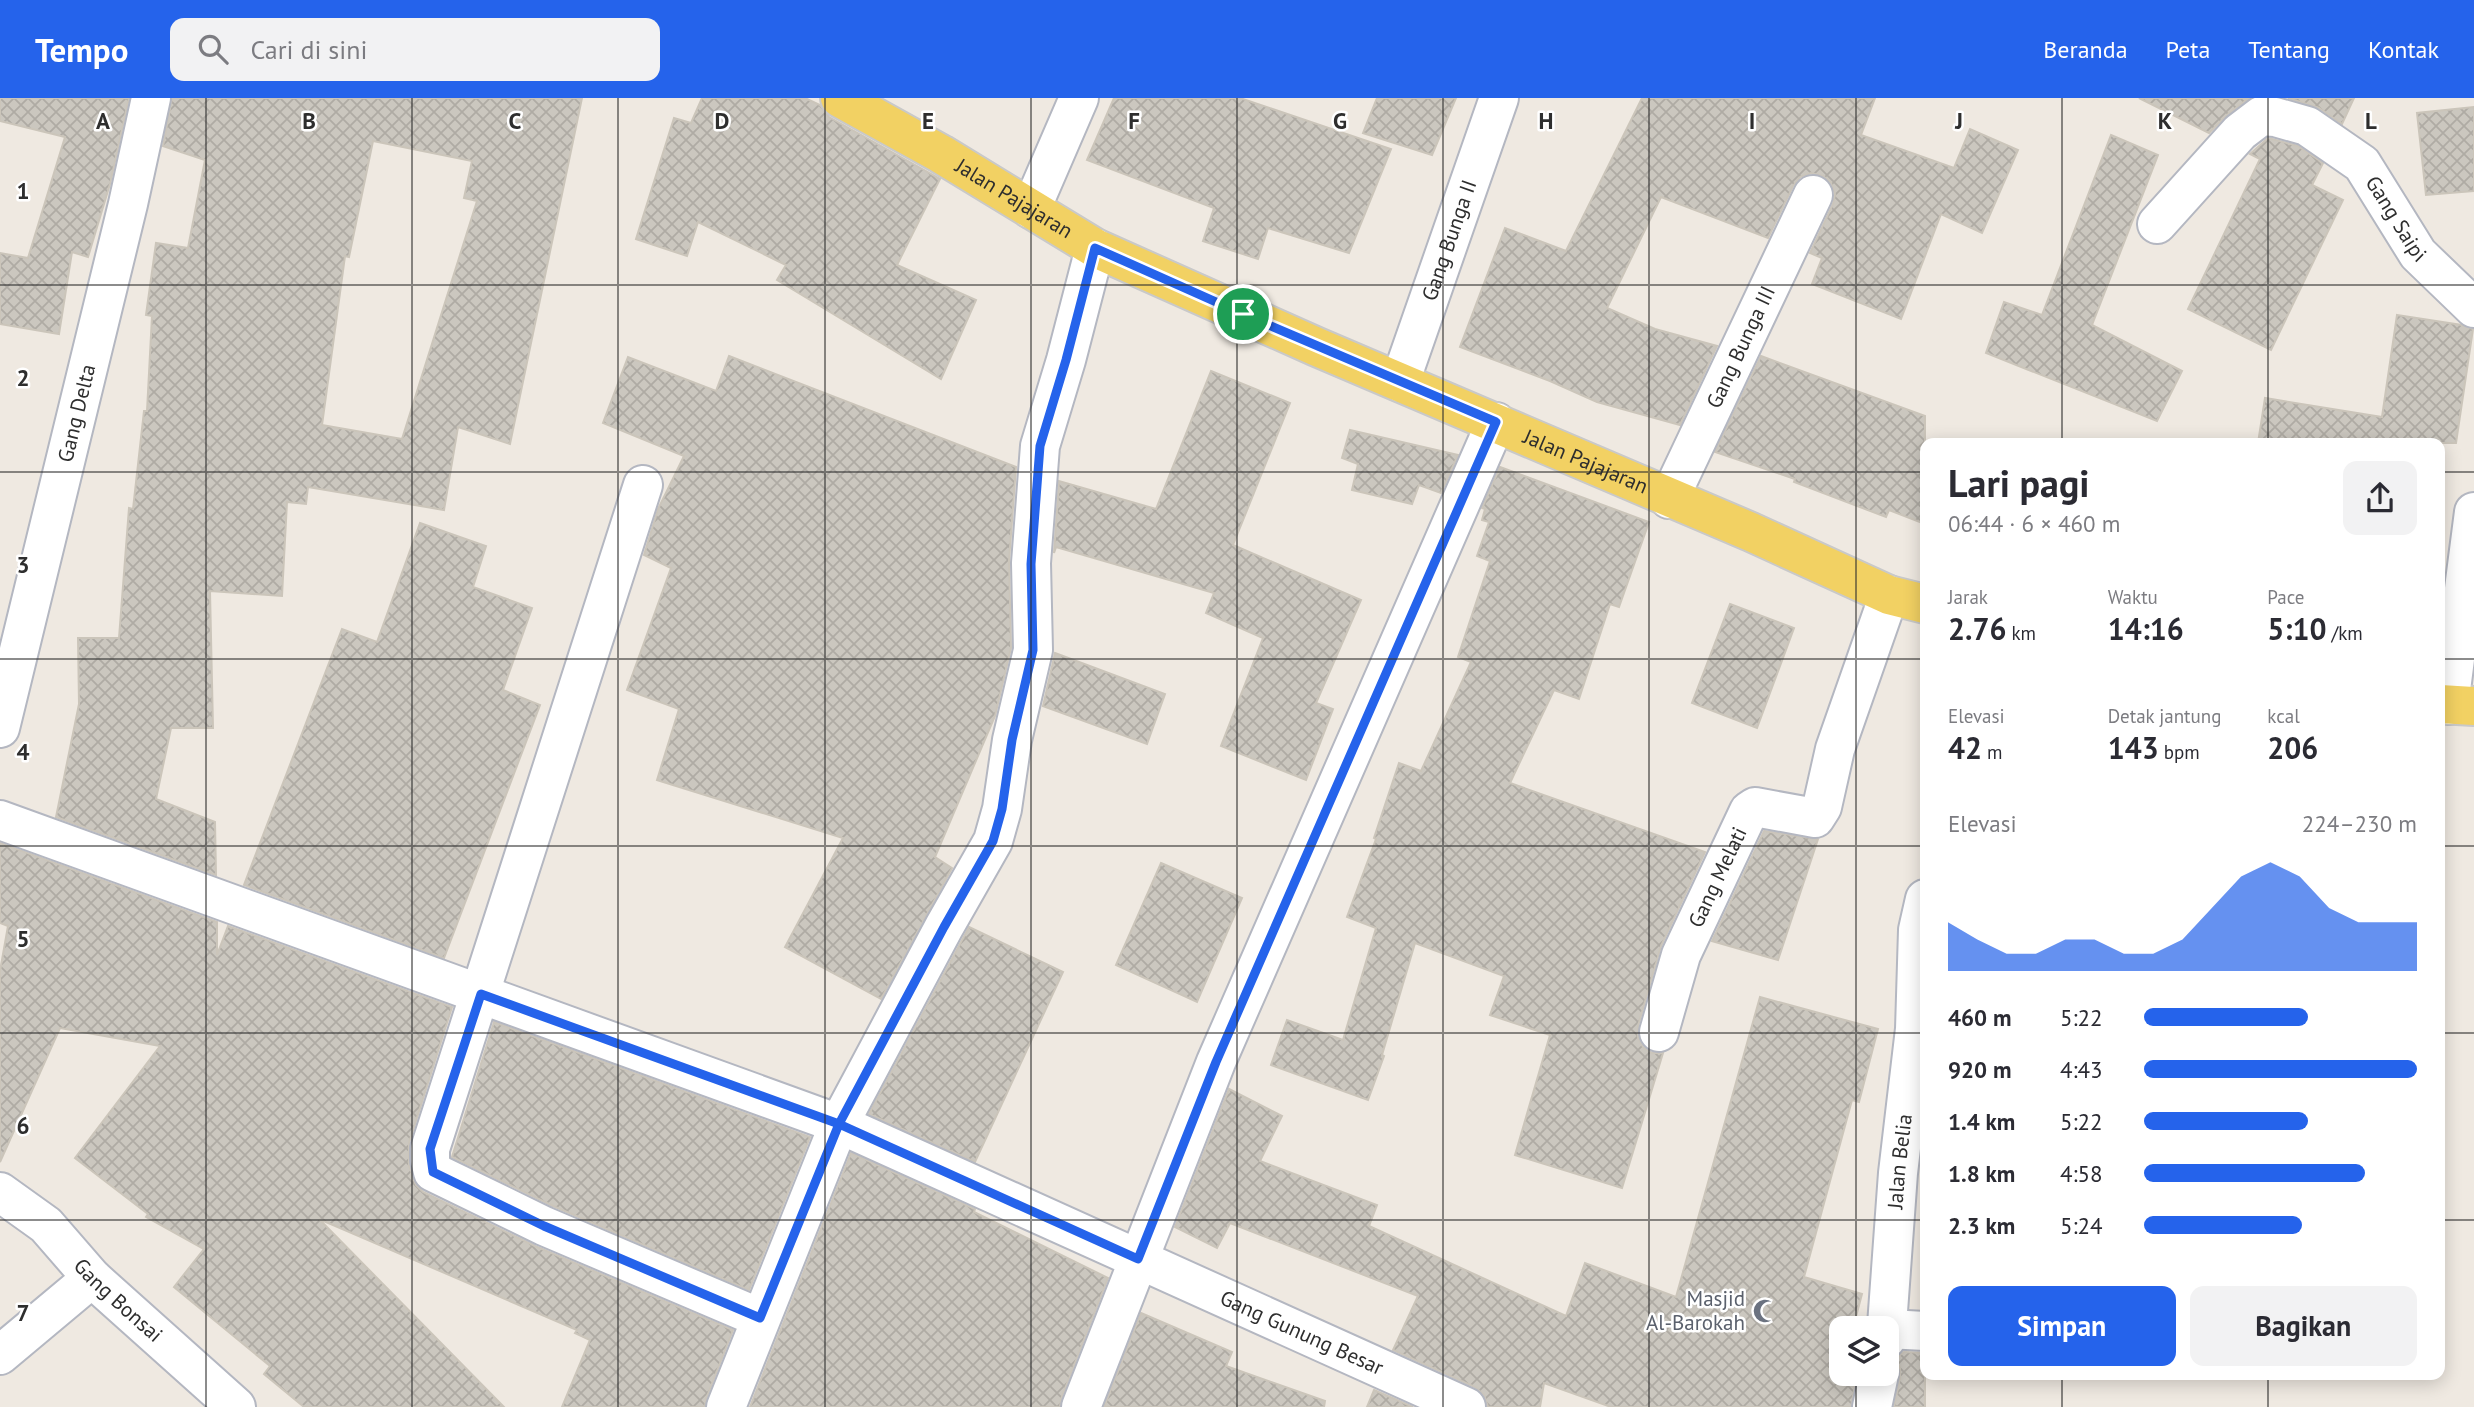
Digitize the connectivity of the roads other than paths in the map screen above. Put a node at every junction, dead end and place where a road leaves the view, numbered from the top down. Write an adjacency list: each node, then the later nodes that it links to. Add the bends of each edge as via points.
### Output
1 (151, 98): 17 (street, Gang Delta)
2 (840, 98): 6 (main road, Jalan Pajajaran)
3 (1079, 98): 6 (street)
4 (1499, 98): 10 (street, Gang Bunga II)
5 (1813, 195): 13 (street, Gang Bunga III)
6 (1031, 209): 8 (main road, Jalan Pajajaran)
7 (2157, 224): 9 (street, Gang Saipi, via 2240,132 2261,116 2275,117 2308,126 2362,164 2418,254)
8 (1095, 248): 10 (main road, Jalan Pajajaran); 23 (street, via 1040,446 1031,564 1033,650 993,841)
9 (2474, 308)
10 (1400, 382): 11 (main road, Jalan Pajajaran)
11 (1496, 422): 13 (main road, Jalan Pajajaran); 25 (street, via 1216,1062)
12 (643, 485): 20 (street)
13 (1669, 499): 15 (main road, Jalan Pajajaran)
14 (2474, 512): 16 (street)
15 (1907, 600): 22 (street, Gang Melati, via 1835,749 1822,807 1815,818 1755,807 1745,817 1681,955)
16 (2454, 705)
17 (0, 728)
18 (0, 820): 20 (street, Gang Gunung Besar)
19 (1920, 921): 21 (street, Jalan Belia)
20 (481, 994): 23 (street, Gang Gunung Besar); 27 (street, via 430,1149 433,1172 544,1226)
21 (1920, 1029): 28 (street, Jalan Belia, via 1898,1173)
22 (1659, 1032)
23 (839, 1124): 25 (street, Gang Gunung Besar); 27 (street)
24 (0, 1192): 26 (street, Gang Bonsai, via 46,1225)
25 (1138, 1259): 33 (street); 34 (street, Gang Gunung Besar)
26 (92, 1278): 29 (street); 31 (street, Gang Bonsai)
27 (760, 1318): 32 (street)
28 (1900, 1333)
29 (0, 1355)
30 (1876, 1386): 35 (street)
31 (236, 1407)
32 (726, 1407)
33 (1081, 1407)
34 (1466, 1407)
35 (1872, 1407)

